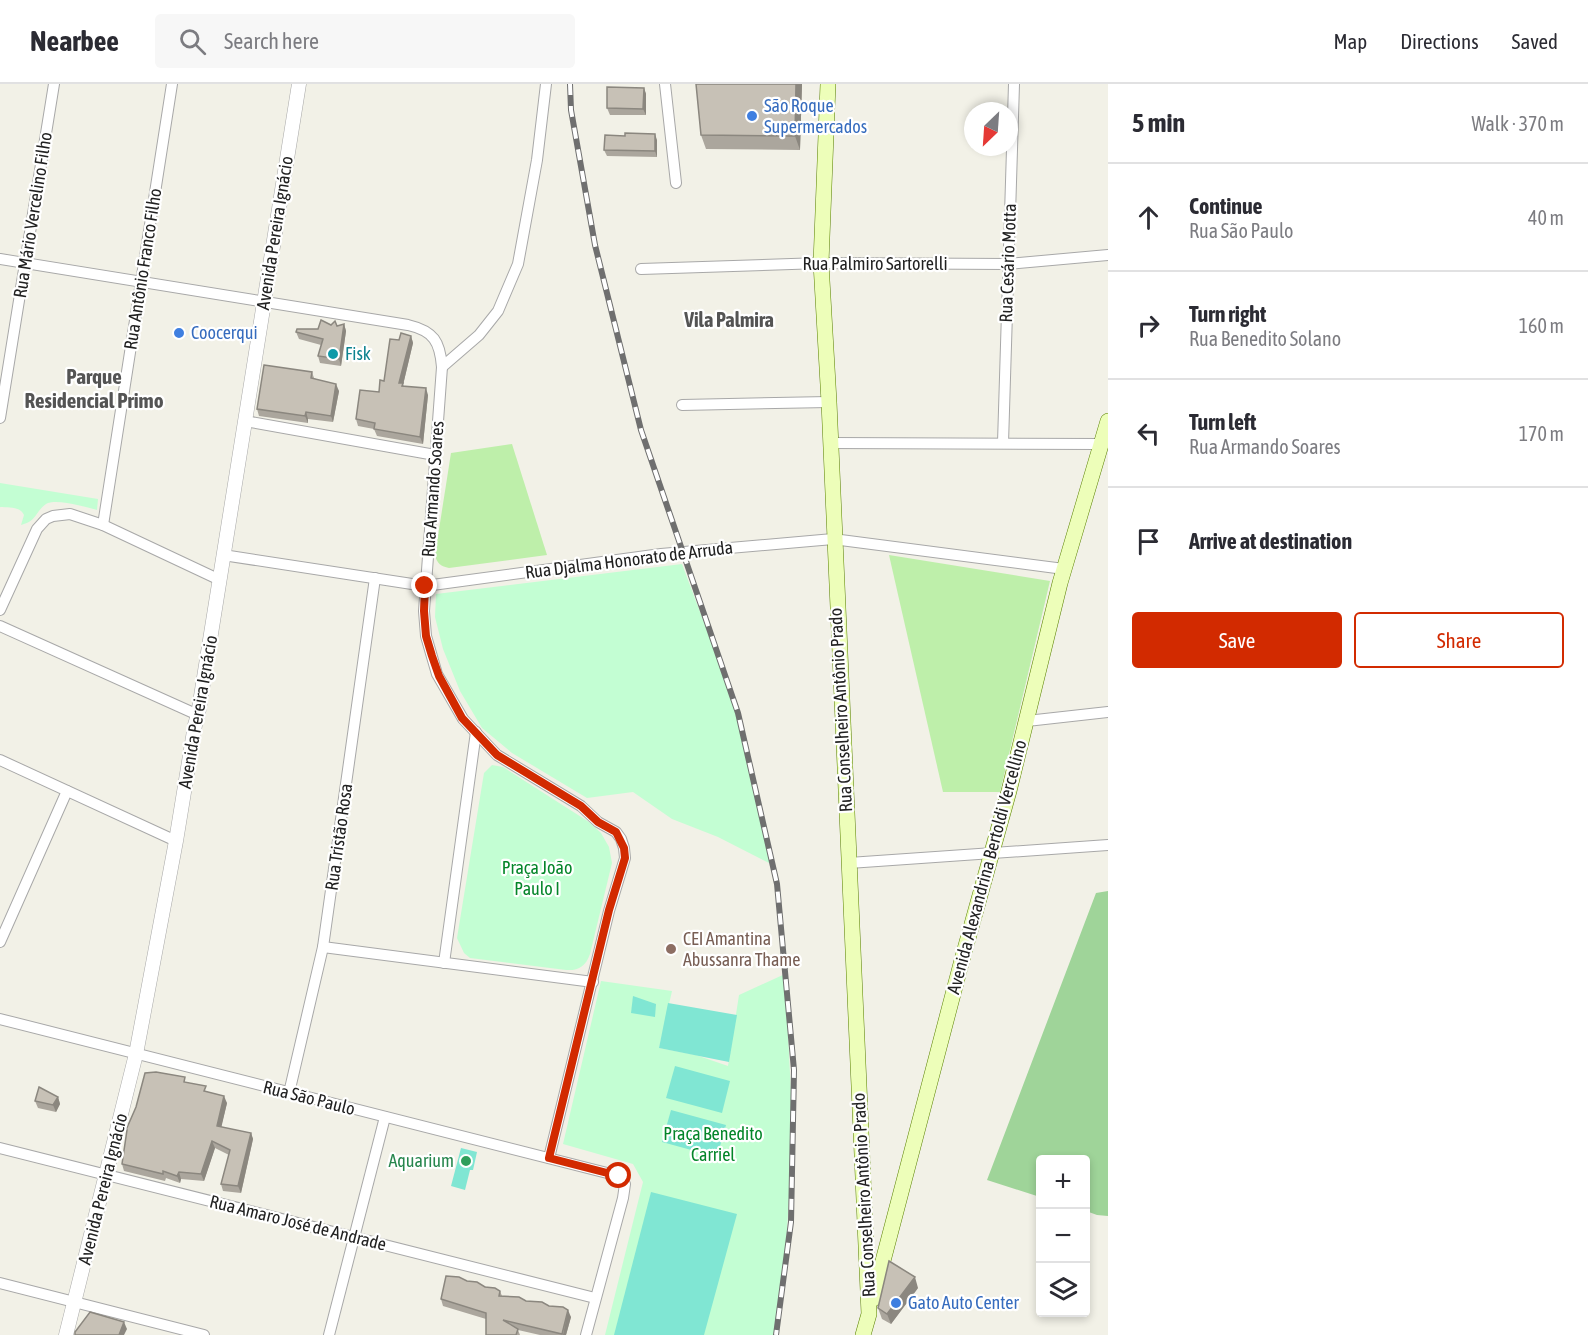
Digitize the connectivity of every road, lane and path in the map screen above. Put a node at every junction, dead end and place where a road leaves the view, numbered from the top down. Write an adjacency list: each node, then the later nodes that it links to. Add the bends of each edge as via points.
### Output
1 (54, 84): 12 (street, Rua Mário Vercelino Filho)
2 (172, 84): 15 (street, Rua Antônio Franco Filho)
3 (299, 84): 16 (street, Avenida Pereira Ignácio)
4 (546, 84): 17 (street, via 518,264 498,311 479,335)
5 (665, 84): 8 (street)
6 (828, 84): 11 (main road, Rua Conselheiro Antônio Prado)
7 (1014, 84): 13 (street, Rua Cesário Motta)
8 (676, 183)
9 (1108, 255): 13 (street, Rua Palmiro Sartorelli)
10 (0, 259): 12 (street)
11 (820, 262): 13 (street, Rua Palmiro Sartorelli); 14 (street, Rua Palmiro Sartorelli); 18 (main road, Rua Conselheiro Antônio Prado)
12 (25, 263): 15 (street); 20 (street, Rua Mário Vercelino Filho)
13 (1008, 264): 24 (street, Rua Cesário Motta)
14 (641, 269)
15 (141, 282): 16 (street); 27 (street, Rua Antônio Franco Filho)
16 (264, 302): 17 (street, Rua Armando Soares, via 419,328 437,344); 21 (street, Avenida Pereira Ignácio)
17 (442, 368): 26 (street, Rua Armando Soares)
18 (829, 402): 19 (street); 23 (main road, Rua Conselheiro Antônio Prado)
19 (682, 405)
20 (0, 418)
21 (245, 421): 26 (street); 29 (street, Avenida Pereira Ignácio)
22 (1108, 422): 25 (main road, Avenida Alexandrina Bertoldi Vercellino)
23 (831, 442): 24 (street); 28 (main road, Rua Conselheiro Antônio Prado)
24 (1004, 443): 25 (street)
25 (1101, 444): 30 (main road, Avenida Alexandrina Bertoldi Vercellino)
26 (435, 455): 33 (street, Rua Armando Soares)
27 (103, 525): 32 (street); 34 (street, via 70,514 46,519 36,532)
28 (833, 539): 30 (street, Rua Djalma Honorato de Arruda); 33 (street, Rua Djalma Honorato de Arruda, via 661,554); 45 (main road, Rua Conselheiro Antônio Prado)
29 (223, 555): 31 (street, Rua Djalma Honorato de Arruda); 32 (street, Avenida Pereira Ignácio)
30 (1064, 569): 38 (main road, Avenida Alexandrina Bertoldi Vercellino)
31 (375, 578): 33 (street, Rua Djalma Honorato de Arruda); 47 (street, Rua Tristão Rosa)
32 (220, 580): 37 (street, Avenida Pereira Ignácio)
33 (425, 586): 39 (street, Rua Armando Soares, via 426,636 438,674 462,718)
34 (0, 610)
35 (0, 626): 37 (street)
36 (1108, 712): 38 (street)
37 (198, 715): 42 (street, Avenida Pereira Ignácio)
38 (1027, 721): 44 (main road, Avenida Alexandrina Bertoldi Vercellino)
39 (476, 732): 48 (street); 49 (street, Rua Armando Soares, via 497,755 581,806 623,843 625,858)
40 (0, 760): 41 (street)
41 (67, 791): 42 (street); 46 (street)
42 (176, 841): 51 (street, Avenida Pereira Ignácio)
43 (1108, 845): 44 (street)
44 (992, 853): 45 (street); 57 (main road, Avenida Alexandrina Bertoldi Vercellino)
45 (849, 863): 58 (main road, Rua Conselheiro Antônio Prado)
46 (0, 942)
47 (323, 947): 48 (street); 52 (street, Rua Tristão Rosa)
48 (444, 963): 49 (street)
49 (592, 982): 55 (street)
50 (0, 1019): 51 (street, Rua São Paulo)
51 (136, 1053): 52 (street, Rua São Paulo); 56 (street, Avenida Pereira Ignácio)
52 (290, 1093): 53 (street, Rua São Paulo)
53 (385, 1117): 55 (street, Rua São Paulo); 59 (street)
54 (0, 1148): 56 (street, Rua Amaro José de Andrade)
55 (549, 1158): 61 (street, Rua São Paulo, via 619,1176 624,1184)
56 (106, 1175): 59 (street, Rua Amaro José de Andrade); 62 (street, Avenida Pereira Ignácio)
57 (892, 1229): 58 (main road, via 878,1234); 63 (main road, Avenida Alexandrina Bertoldi Vercellino)
58 (865, 1231): 63 (main road, Rua Conselheiro Antônio Prado)
59 (354, 1237): 61 (street, Rua Amaro José de Andrade); 66 (street)
60 (0, 1283): 62 (street)
61 (595, 1298): 67 (street)
62 (75, 1302): 64 (street, Avenida Pereira Ignácio); 65 (street)
63 (869, 1314): 68 (main road, Rua Conselheiro Antônio Prado)
64 (66, 1335)
65 (204, 1335)
66 (329, 1335)
67 (586, 1335)
68 (864, 1335)

